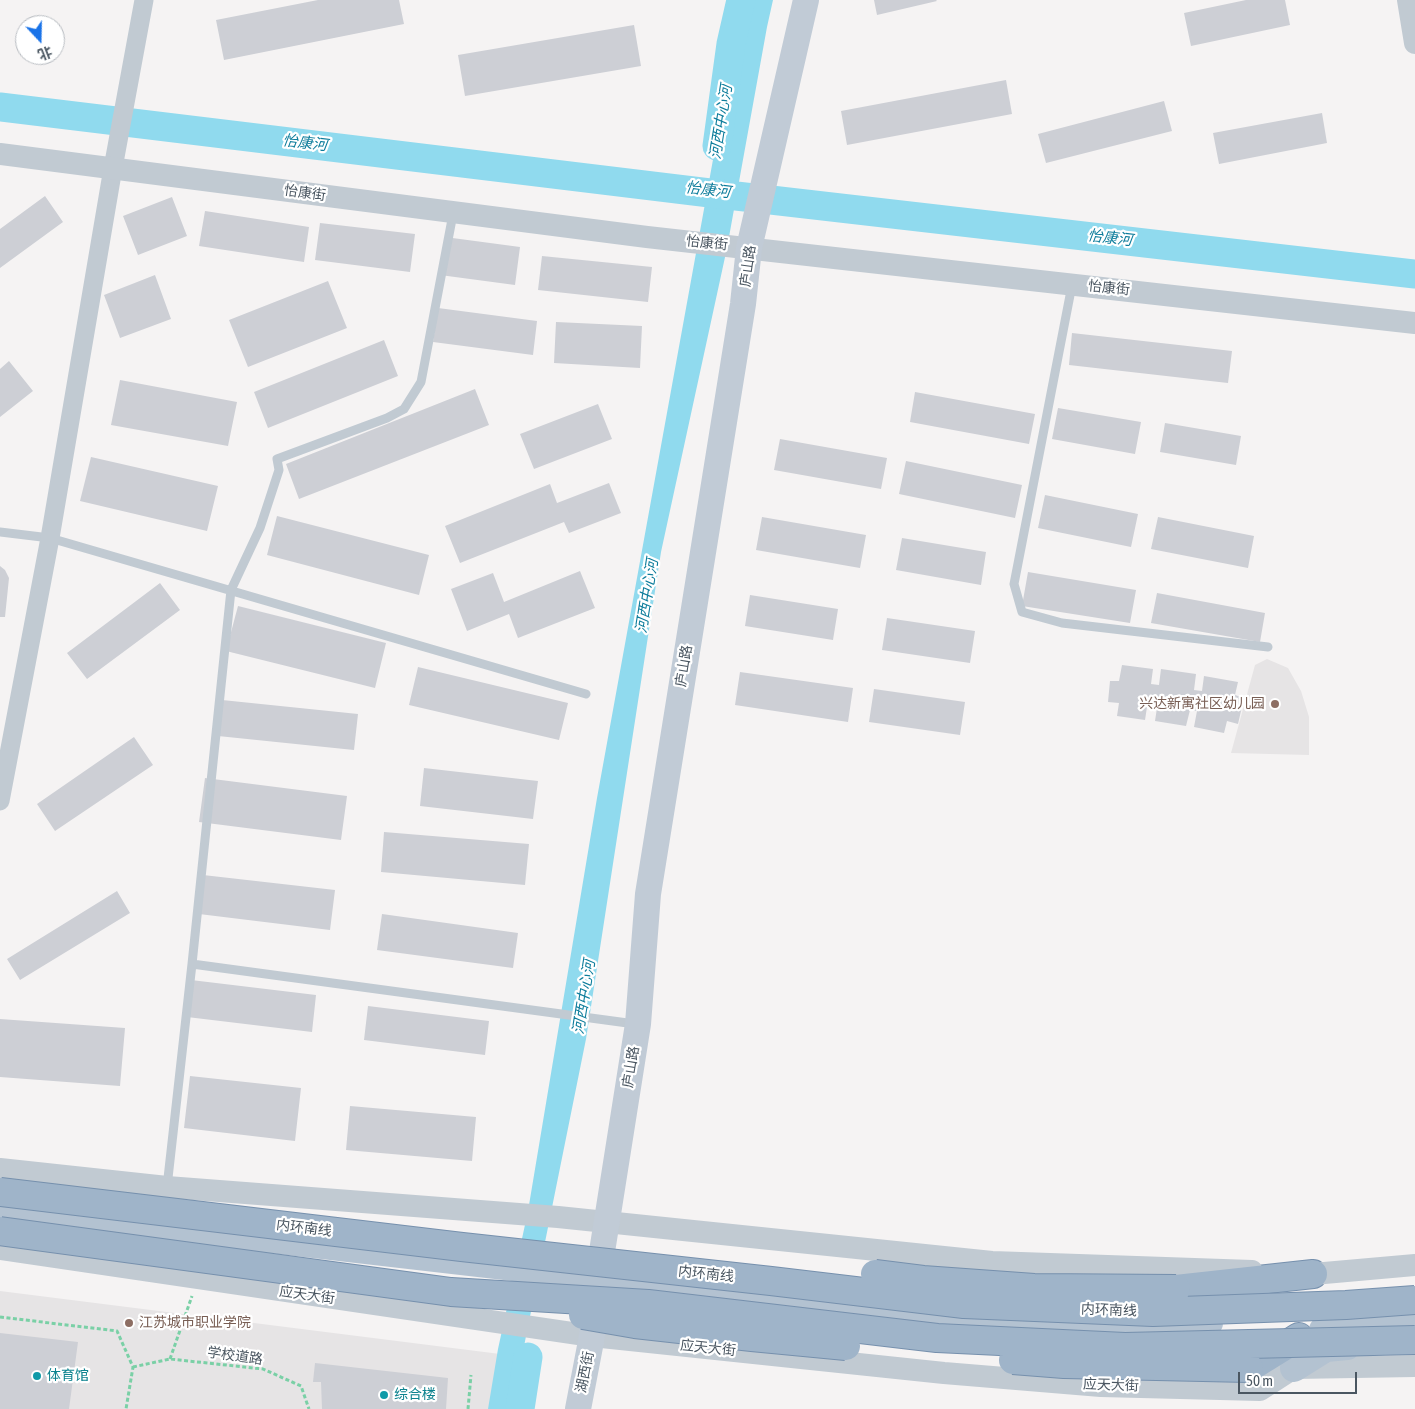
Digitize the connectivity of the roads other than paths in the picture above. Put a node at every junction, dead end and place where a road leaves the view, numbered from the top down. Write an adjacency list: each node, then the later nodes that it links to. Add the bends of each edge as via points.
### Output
1 (144, 0): 6 (street)
2 (806, 0): 8 (main road, 庐山路, via 774,140)
3 (1408, 0): 4 (street)
4 (1415, 43)
5 (0, 154): 6 (street, 怡康街)
6 (113, 168): 7 (street, 怡康街); 12 (street)
7 (453, 213): 8 (street, 怡康街, via 647,237); 13 (lane, via 421,382 404,409 277,459 279,470 260,528)
8 (742, 244): 9 (street, 怡康街); 18 (main road, 庐山路, via 743,304 648,894)
9 (1072, 284): 10 (street, 怡康街); 14 (lane, via 1014,584 1022,612 1062,623)
10 (1415, 323)
11 (0, 532): 12 (lane)
12 (50, 538): 13 (lane); 16 (street)
13 (231, 590): 15 (lane); 17 (lane)
14 (1268, 647)
15 (586, 694)
16 (0, 802)
17 (192, 964): 18 (lane); 20 (lane)
18 (632, 1023): 24 (main road, 庐山路)
19 (0, 1169): 20 (street)
20 (167, 1186): 24 (street)
21 (0, 1192): 26 (highway, 内环南线, bridge)
22 (0, 1208): 30 (main road)
23 (0, 1219): 30 (main road)
24 (606, 1222): 29 (street, via 992,1262); 30 (main road, 庐山路)
25 (0, 1231): 31 (highway, bridge)
26 (462, 1247): 29 (highway, bridge, via 639,1248 932,1281 1034,1288 1176,1289); 32 (highway, 内环南线, bridge, via 964,1304 1153,1312)
27 (0, 1249): 36 (street, 应天大街)
28 (1415, 1264): 29 (street)
29 (1313, 1274)
30 (597, 1283): 33 (main road, via 965,1319 1148,1326); 35 (main road, via 964,1328 1148,1334); 36 (main road, 庐山路)
31 (452, 1292): 35 (highway, bridge, via 635,1324 752,1338 1064,1364 1250,1368); 37 (highway, bridge, via 648,1304 956,1339 1125,1347)
32 (1415, 1300)
33 (1415, 1313)
34 (1415, 1325): 35 (main road)
35 (1311, 1330)
36 (592, 1336): 39 (street, 应天大街, via 1101,1386 1260,1390); 40 (main road, 湖西街)
37 (1415, 1339): 39 (main road, via 1326,1348)
38 (1415, 1366): 39 (street)
39 (1294, 1368)
40 (578, 1409)

